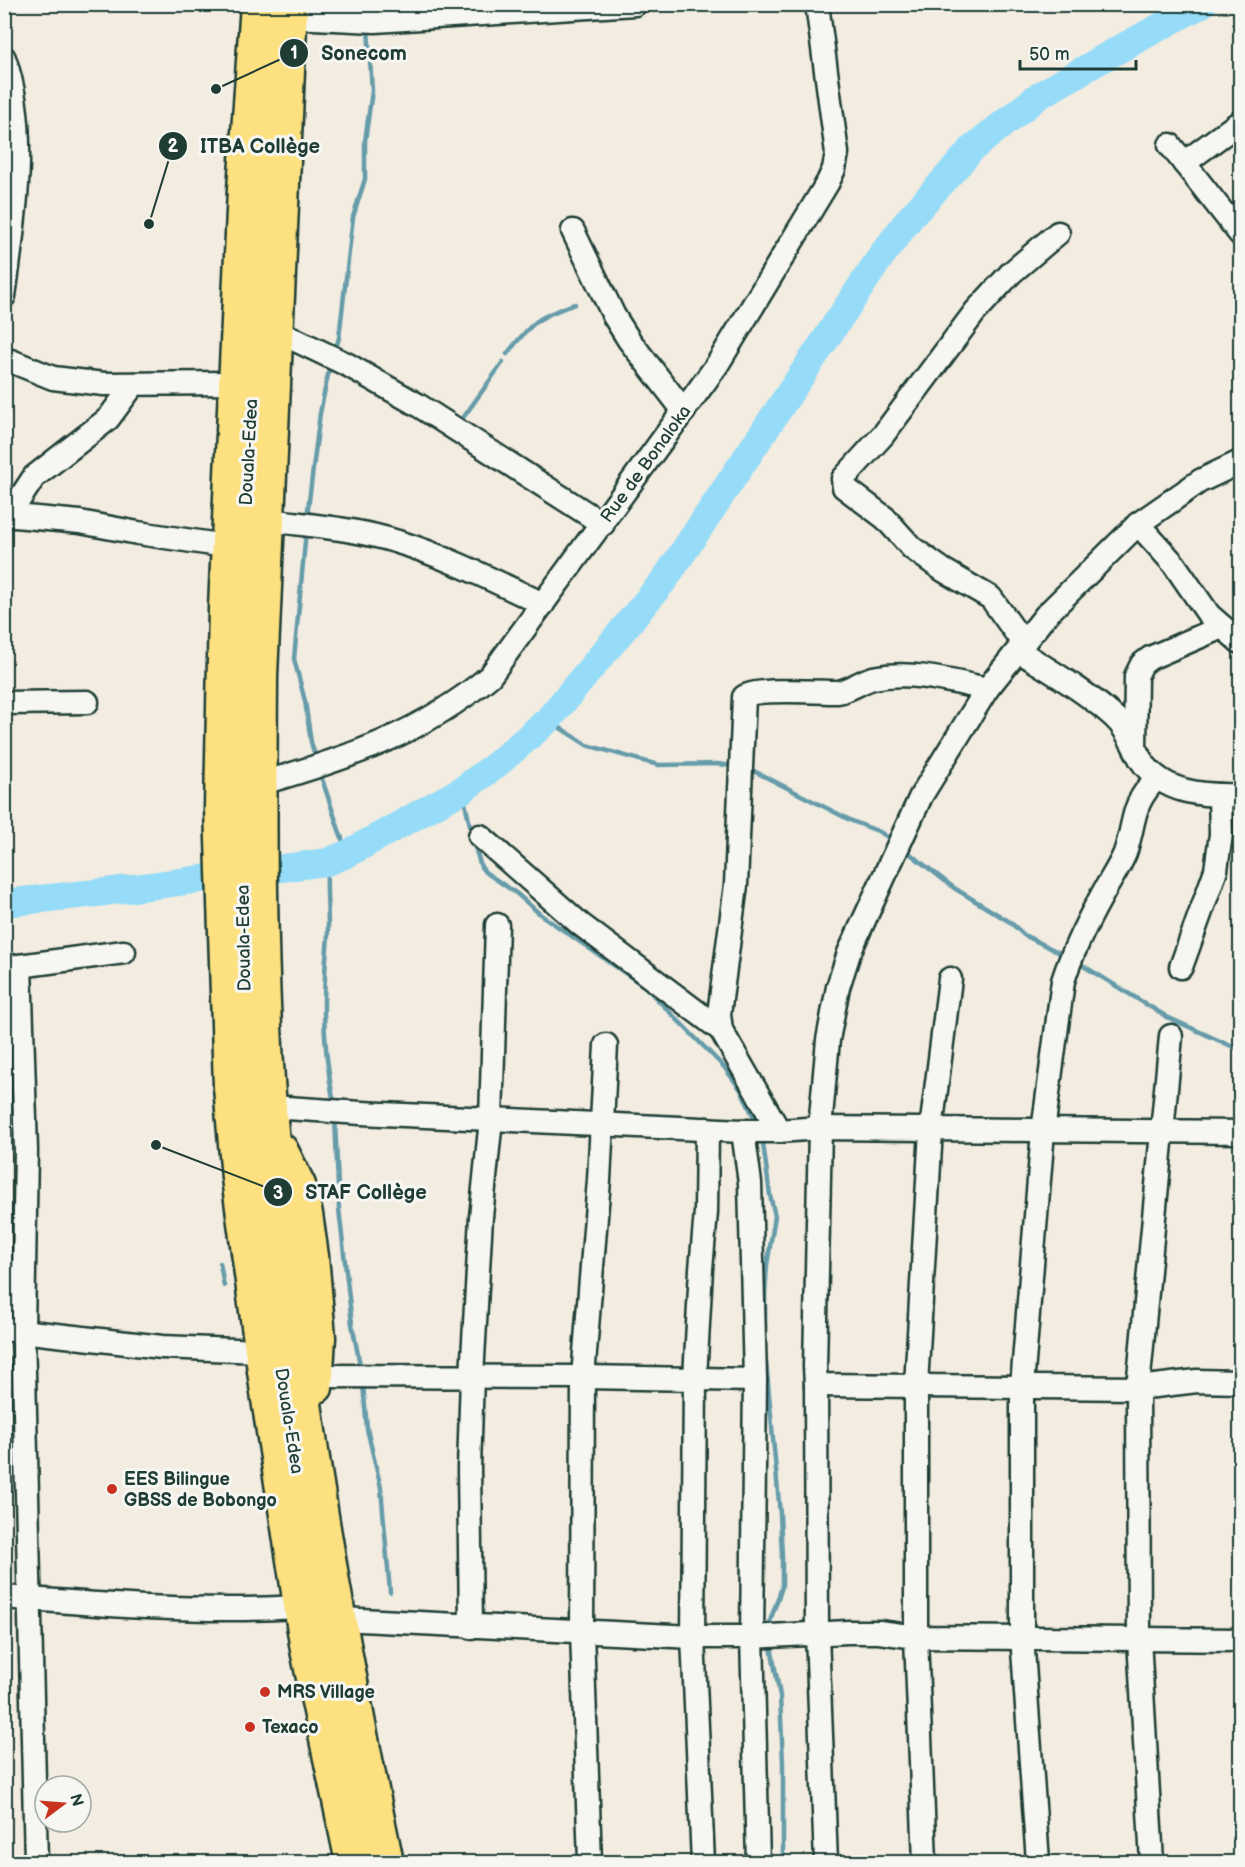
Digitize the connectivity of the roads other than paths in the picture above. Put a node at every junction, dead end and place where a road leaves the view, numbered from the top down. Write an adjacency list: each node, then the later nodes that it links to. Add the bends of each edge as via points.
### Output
1 (255, 4): 17 (main road)
2 (635, 4): 5 (street)
3 (817, 4): 19 (street, Rue de Bonaloka, via 837,153 834,169 717,365)
4 (286, 9): 5 (street, via 375,21); 15 (main road); 36 (highway, Douala-Edea, via 246,506)
5 (460, 11)
6 (4, 58): 13 (street, via 18,132 15,215)
7 (1240, 122): 9 (street)
8 (1170, 145): 9 (street)
9 (1184, 163): 12 (street)
10 (573, 231): 19 (street, via 614,316)
11 (1058, 233): 29 (street, via 1011,273 975,312 883,435 843,479 844,487 885,518 912,548 991,598)
12 (1240, 234)
13 (7, 251): 14 (street)
14 (4, 296)
15 (279, 332): 22 (main road); 23 (street, via 418,405)
16 (4, 362): 18 (street, via 11,361 53,378)
17 (234, 383): 18 (street); 25 (main road)
18 (134, 384): 21 (street, via 108,419 34,477)
19 (684, 411): 23 (street, Rue de Bonaloka)
20 (1240, 462): 24 (street, via 1200,481)
21 (7, 515): 25 (street, via 80,522)
22 (270, 520): 26 (street, via 397,541); 36 (main road, via 263,675)
23 (603, 524): 26 (street, Rue de Bonaloka)
24 (1138, 524): 27 (street, via 1168,556 1198,602); 29 (street, via 1046,615)
25 (226, 546): 36 (main road, via 223,608)
26 (543, 604): 36 (street, Rue de Bonaloka, via 490,676 469,694 375,747)
27 (1222, 627): 28 (street); 33 (street, via 1142,664 1136,676)
28 (1240, 642)
29 (1022, 648): 30 (street); 33 (street, via 1117,719)
30 (987, 689): 44 (street, via 944,680 893,676 870,679 838,692 748,693 744,697 736,885 719,1014); 50 (street, via 921,796 849,953 828,1040)
31 (87, 702): 32 (street)
32 (4, 703)
33 (1135, 748): 34 (street)
34 (1156, 778): 35 (street, via 1172,787); 55 (street, via 1138,801 1124,854 1068,967)
35 (1230, 795): 42 (street, via 1216,870)
36 (246, 801): 39 (highway, Douala-Edea)
37 (480, 836): 44 (street, via 580,924)
38 (497, 925): 48 (street)
39 (244, 936): 47 (main road, via 267,1028); 59 (main road, via 228,1087 236,1178); 88 (highway, Douala-Edea, via 250,1095 279,1361 323,1643)
40 (124, 952): 41 (street)
41 (12, 967): 58 (street, via 27,1150)
42 (1181, 967)
43 (950, 979): 52 (street)
44 (722, 1030): 54 (street)
45 (1171, 1036): 56 (street)
46 (606, 1045): 49 (street)
47 (273, 1118): 48 (street); 60 (main road, via 301,1185 308,1214 321,1337); 70 (main road)
48 (491, 1119): 49 (street); 61 (street)
49 (603, 1123): 51 (street); 62 (street)
50 (820, 1128): 52 (street); 54 (street); 66 (street)
51 (707, 1129): 53 (street); 63 (street)
52 (931, 1130): 55 (street); 67 (street)
53 (743, 1131): 54 (street); 64 (street, via 750,1183)
54 (779, 1131)
55 (1043, 1131): 56 (street); 68 (street)
56 (1161, 1131): 57 (street); 69 (street)
57 (1240, 1132)
58 (14, 1330): 59 (street, via 162,1347); 72 (street)
59 (260, 1351): 73 (main road)
60 (318, 1376): 61 (street); 70 (main road)
61 (472, 1376): 62 (street); 75 (street)
62 (583, 1377): 63 (street); 76 (street)
63 (695, 1378): 64 (street); 80 (street)
64 (755, 1380): 81 (street)
65 (1240, 1382): 69 (street, via 1197,1381)
66 (816, 1385): 67 (street); 77 (street)
67 (916, 1385): 68 (street); 78 (street)
68 (1022, 1386): 69 (street); 79 (street)
69 (1138, 1388): 82 (street)
70 (314, 1453): 74 (main road)
71 (4, 1597): 72 (street)
72 (28, 1599): 73 (street, via 165,1609); 85 (street)
73 (298, 1607): 84 (main road)
74 (341, 1619): 75 (street); 89 (main road)
75 (471, 1626): 76 (street)
76 (582, 1632): 80 (street); 90 (street)
77 (817, 1634): 78 (street, via 879,1632); 81 (street); 93 (street)
78 (916, 1636): 79 (street); 94 (street)
79 (1022, 1636): 82 (street); 95 (street)
80 (693, 1637): 81 (street); 91 (street)
81 (752, 1637): 92 (street)
82 (1139, 1639): 83 (street); 96 (street)
83 (1240, 1640)
84 (340, 1819): 86 (main road); 87 (main road)
85 (36, 1863)
86 (335, 1863)
87 (350, 1863)
88 (366, 1863)
89 (389, 1863)
90 (590, 1863)
91 (703, 1863)
92 (758, 1863)
93 (826, 1863)
94 (925, 1863)
95 (1038, 1863)
96 (1152, 1863)

